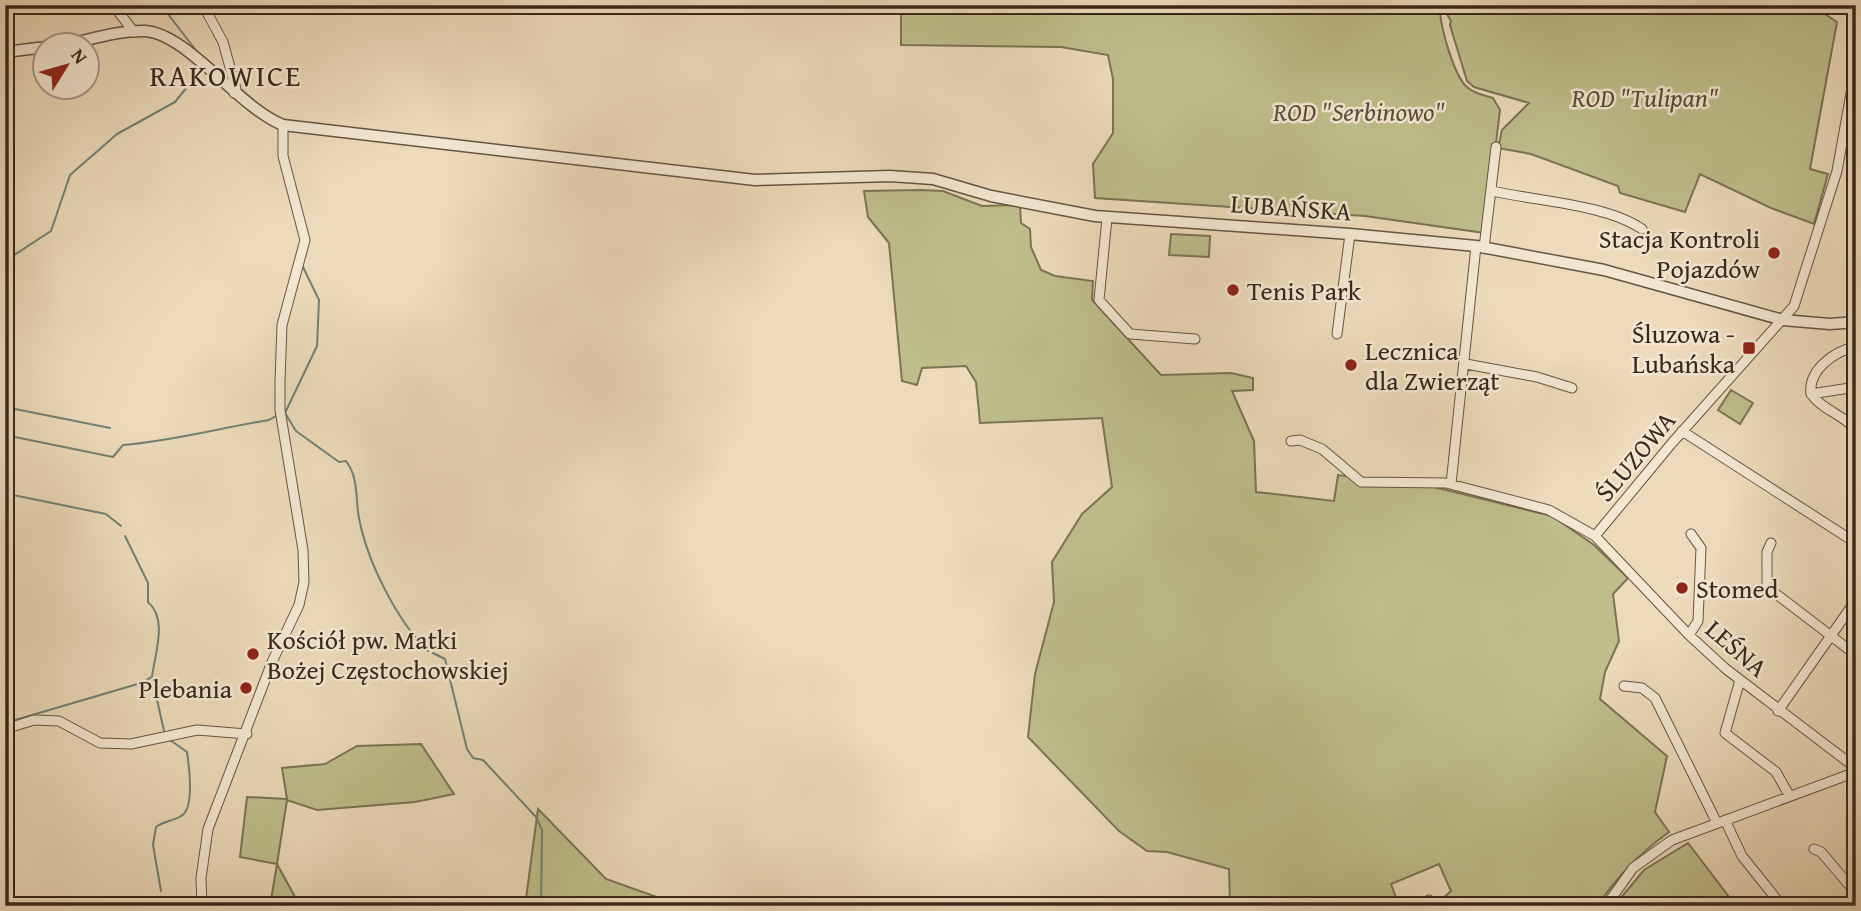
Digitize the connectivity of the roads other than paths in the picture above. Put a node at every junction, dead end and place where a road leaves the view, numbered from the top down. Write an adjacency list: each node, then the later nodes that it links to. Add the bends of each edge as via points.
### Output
1 (113, 5): 3 (street)
2 (203, 5): 9 (street, via 223,42)
3 (134, 32): 4 (street); 9 (street, via 165,37)
4 (102, 38)
5 (32, 49): 6 (street)
6 (5, 52)
7 (1856, 66): 8 (street, ŚLUZOWA)
8 (1854, 82): 17 (street, ŚLUZOWA, via 1824,214 1794,306)
9 (234, 93): 10 (street)
10 (283, 125): 13 (street, LUBAŃSKA, via 755,180 933,179 991,196); 42 (street, via 284,156 305,240 282,325 280,382 305,576 299,604 272,662)
11 (1496, 147): 12 (street)
12 (1492, 191): 14 (street, via 1565,203 1629,220); 16 (street)
13 (1101, 217): 15 (street, LUBAŃSKA); 20 (street, via 1099,300 1130,334)
14 (1642, 229)
15 (1350, 234): 16 (street, LUBAŃSKA); 19 (street)
16 (1480, 247): 17 (street, LUBAŃSKA, via 1604,270); 22 (street)
17 (1783, 320): 18 (street, LUBAŃSKA); 27 (street, ŚLUZOWA)
18 (1856, 322)
19 (1337, 334)
20 (1195, 339)
21 (1856, 347): 25 (street, via 1830,357 1812,379)
22 (1466, 365): 24 (street); 29 (street)
23 (1856, 387): 25 (street)
24 (1573, 388)
25 (1811, 394): 26 (street)
26 (1856, 430)
27 (1682, 431): 31 (street, ŚLUZOWA); 33 (street)
28 (1291, 441): 29 (street, LEŚNA, via 1322,449 1361,482)
29 (1451, 484): 31 (street, LEŚNA, via 1549,510)
30 (1691, 534): 35 (street, via 1701,548 1698,621)
31 (1595, 536): 35 (street, LEŚNA)
32 (1771, 542): 36 (street, via 1768,586)
33 (1856, 543)
34 (1856, 600): 36 (street)
35 (1689, 635): 38 (street, LEŚNA)
36 (1830, 635): 37 (street); 40 (street)
37 (1856, 654)
38 (1740, 680): 40 (street, LEŚNA); 44 (street, via 1725,733 1776,772)
39 (1624, 686): 45 (street, via 1642,688 1655,698)
40 (1778, 711): 43 (street, LEŚNA)
41 (5, 729): 42 (street, via 34,720 59,721 100,743 131,744 197,730)
42 (247, 734): 48 (street, via 208,829)
43 (1856, 770): 44 (street)
44 (1789, 795): 45 (street)
45 (1721, 821): 49 (street, via 1672,840 1647,856 1626,875); 50 (street)
46 (1814, 849): 47 (street)
47 (1856, 893)
48 (202, 906)
49 (1606, 906)
50 (1782, 906)

